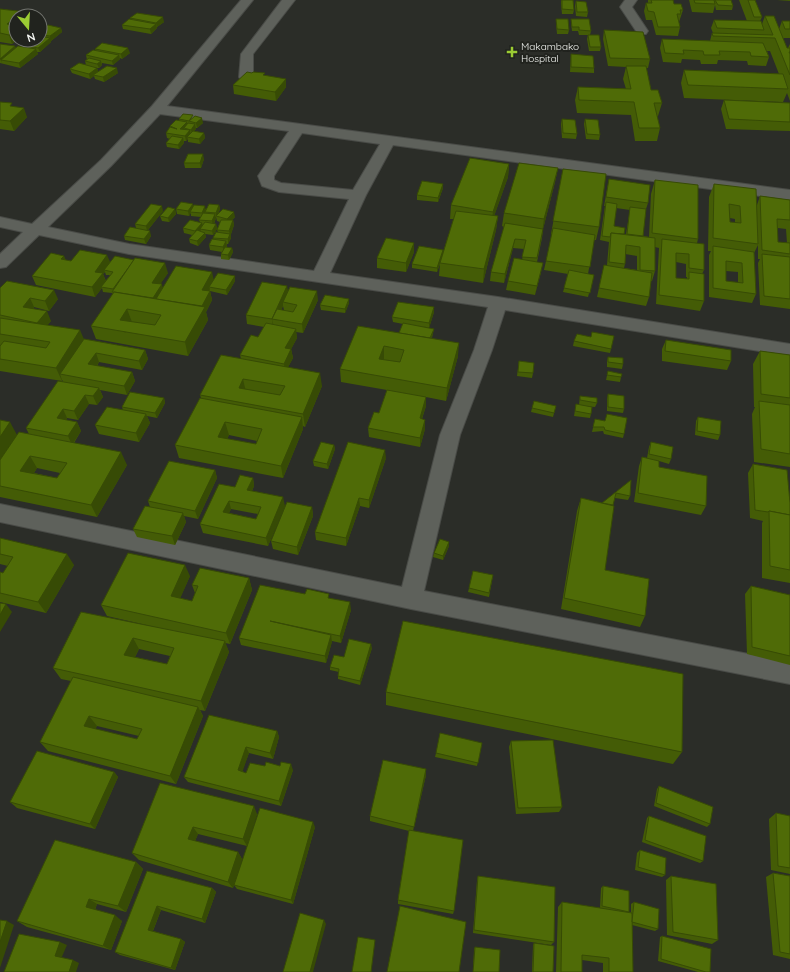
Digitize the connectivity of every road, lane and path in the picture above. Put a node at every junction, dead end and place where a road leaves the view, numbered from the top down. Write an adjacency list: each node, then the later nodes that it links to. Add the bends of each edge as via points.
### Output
1 (247, 0): 6 (street)
2 (289, 0): 5 (street, via 246,54)
3 (631, 0): 4 (street, via 626,7)
4 (642, 31)
5 (246, 76)
6 (157, 109): 7 (street); 12 (street, via 106,163)
7 (298, 128): 8 (street); 10 (street, via 266,176 267,183 279,187)
8 (389, 140): 9 (street); 10 (street)
9 (790, 194)
10 (358, 195): 14 (street)
11 (0, 222): 12 (street)
12 (36, 229): 13 (street); 14 (street, via 129,249)
13 (0, 263)
14 (320, 277): 15 (street)
15 (498, 303): 16 (street); 18 (street, via 450,435)
16 (790, 350)
17 (0, 513): 18 (street)
18 (411, 599): 19 (street)
19 (790, 673)

